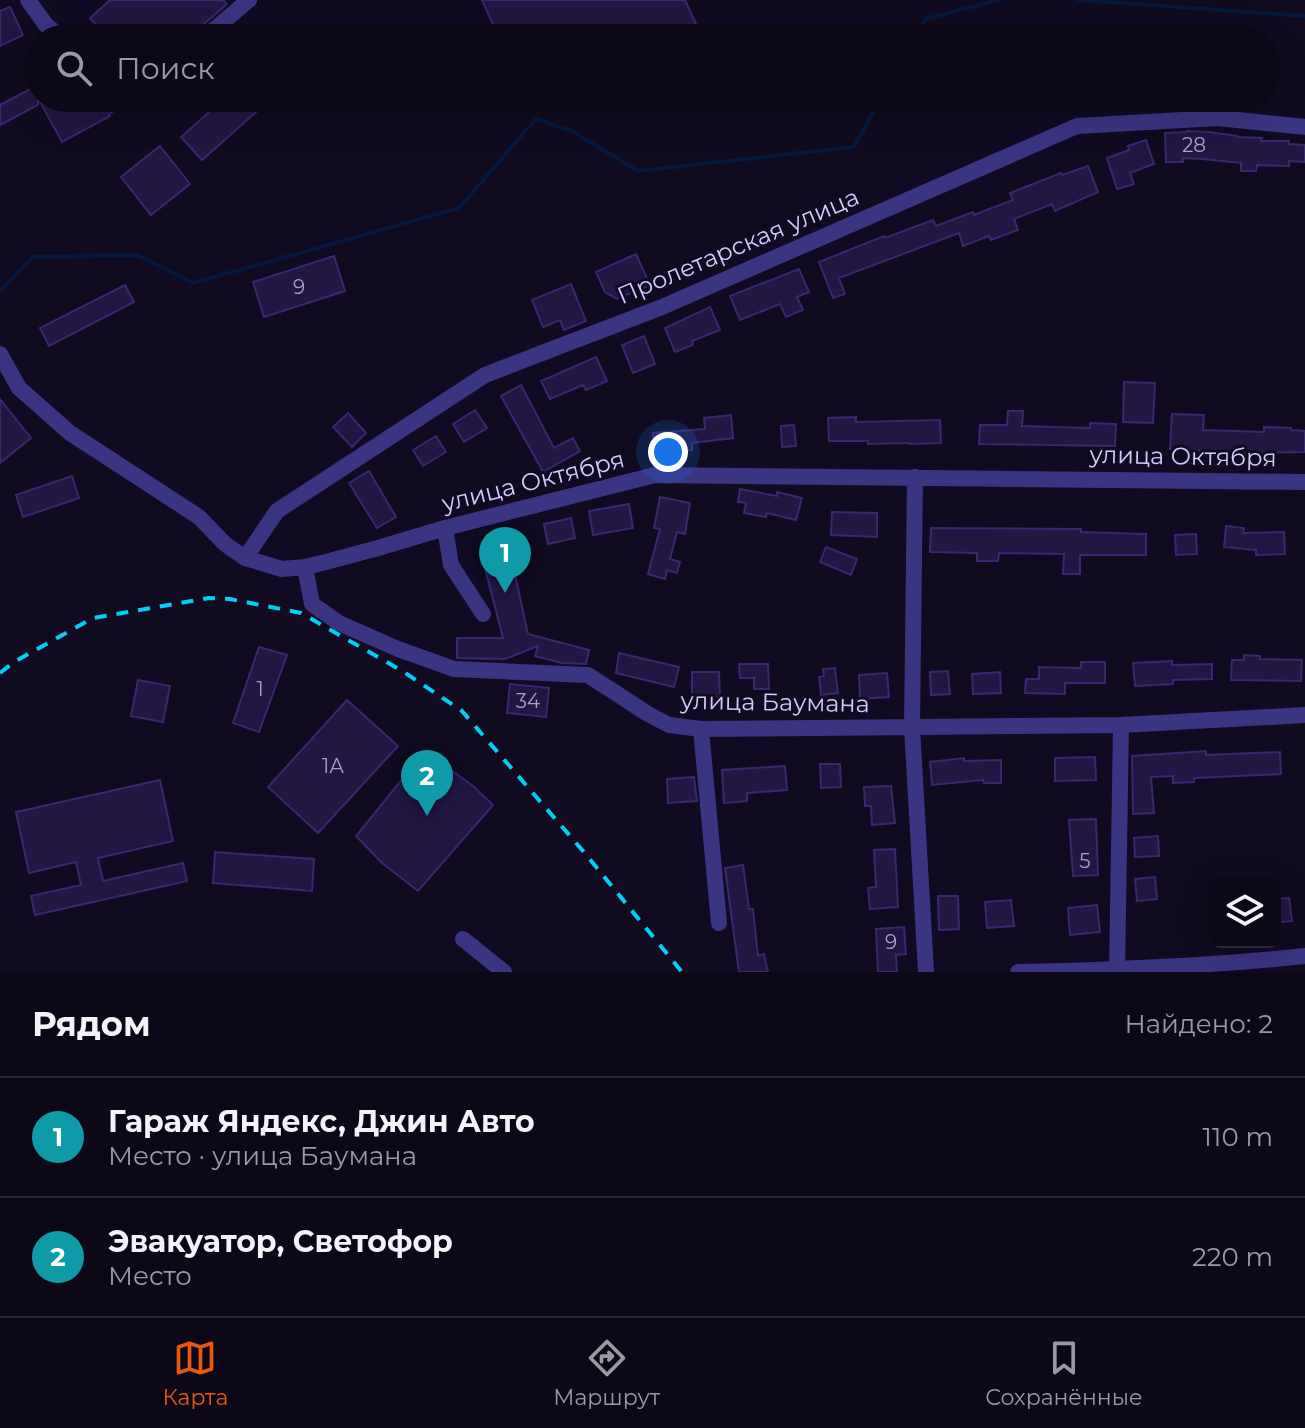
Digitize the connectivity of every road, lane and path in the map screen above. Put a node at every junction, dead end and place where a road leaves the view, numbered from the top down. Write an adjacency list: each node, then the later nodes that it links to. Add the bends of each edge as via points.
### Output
1 (28, 0): 3 (street)
2 (249, 0): 4 (street)
3 (45, 24)
4 (221, 24)
5 (1305, 127): 10 (street, Пролетарская улица, via 1218,118 1077,126 662,307 485,375 277,511)
6 (0, 354): 10 (street, улица Октября, via 19,388 70,433 199,517)
7 (915, 477): 8 (street, улица Октября); 9 (street, улица Октября, via 655,475); 15 (street)
8 (1305, 482)
9 (445, 528): 11 (street, улица Октября); 12 (street, via 451,565)
10 (245, 558): 11 (street, улица Октября, via 282,569)
11 (305, 567): 16 (street, улица Баумана, via 312,604 339,623 398,649 454,669 588,675 669,725)
12 (483, 614)
13 (1305, 715): 14 (street, улица Баумана)
14 (1121, 725): 15 (street, улица Баумана); 20 (street)
15 (912, 727): 16 (street, улица Баумана); 22 (street)
16 (701, 729): 17 (street)
17 (719, 923)
18 (463, 939): 21 (street)
19 (1305, 956): 20 (street)
20 (1117, 971): 23 (street)
21 (504, 972)
22 (926, 972)
23 (1018, 972)

